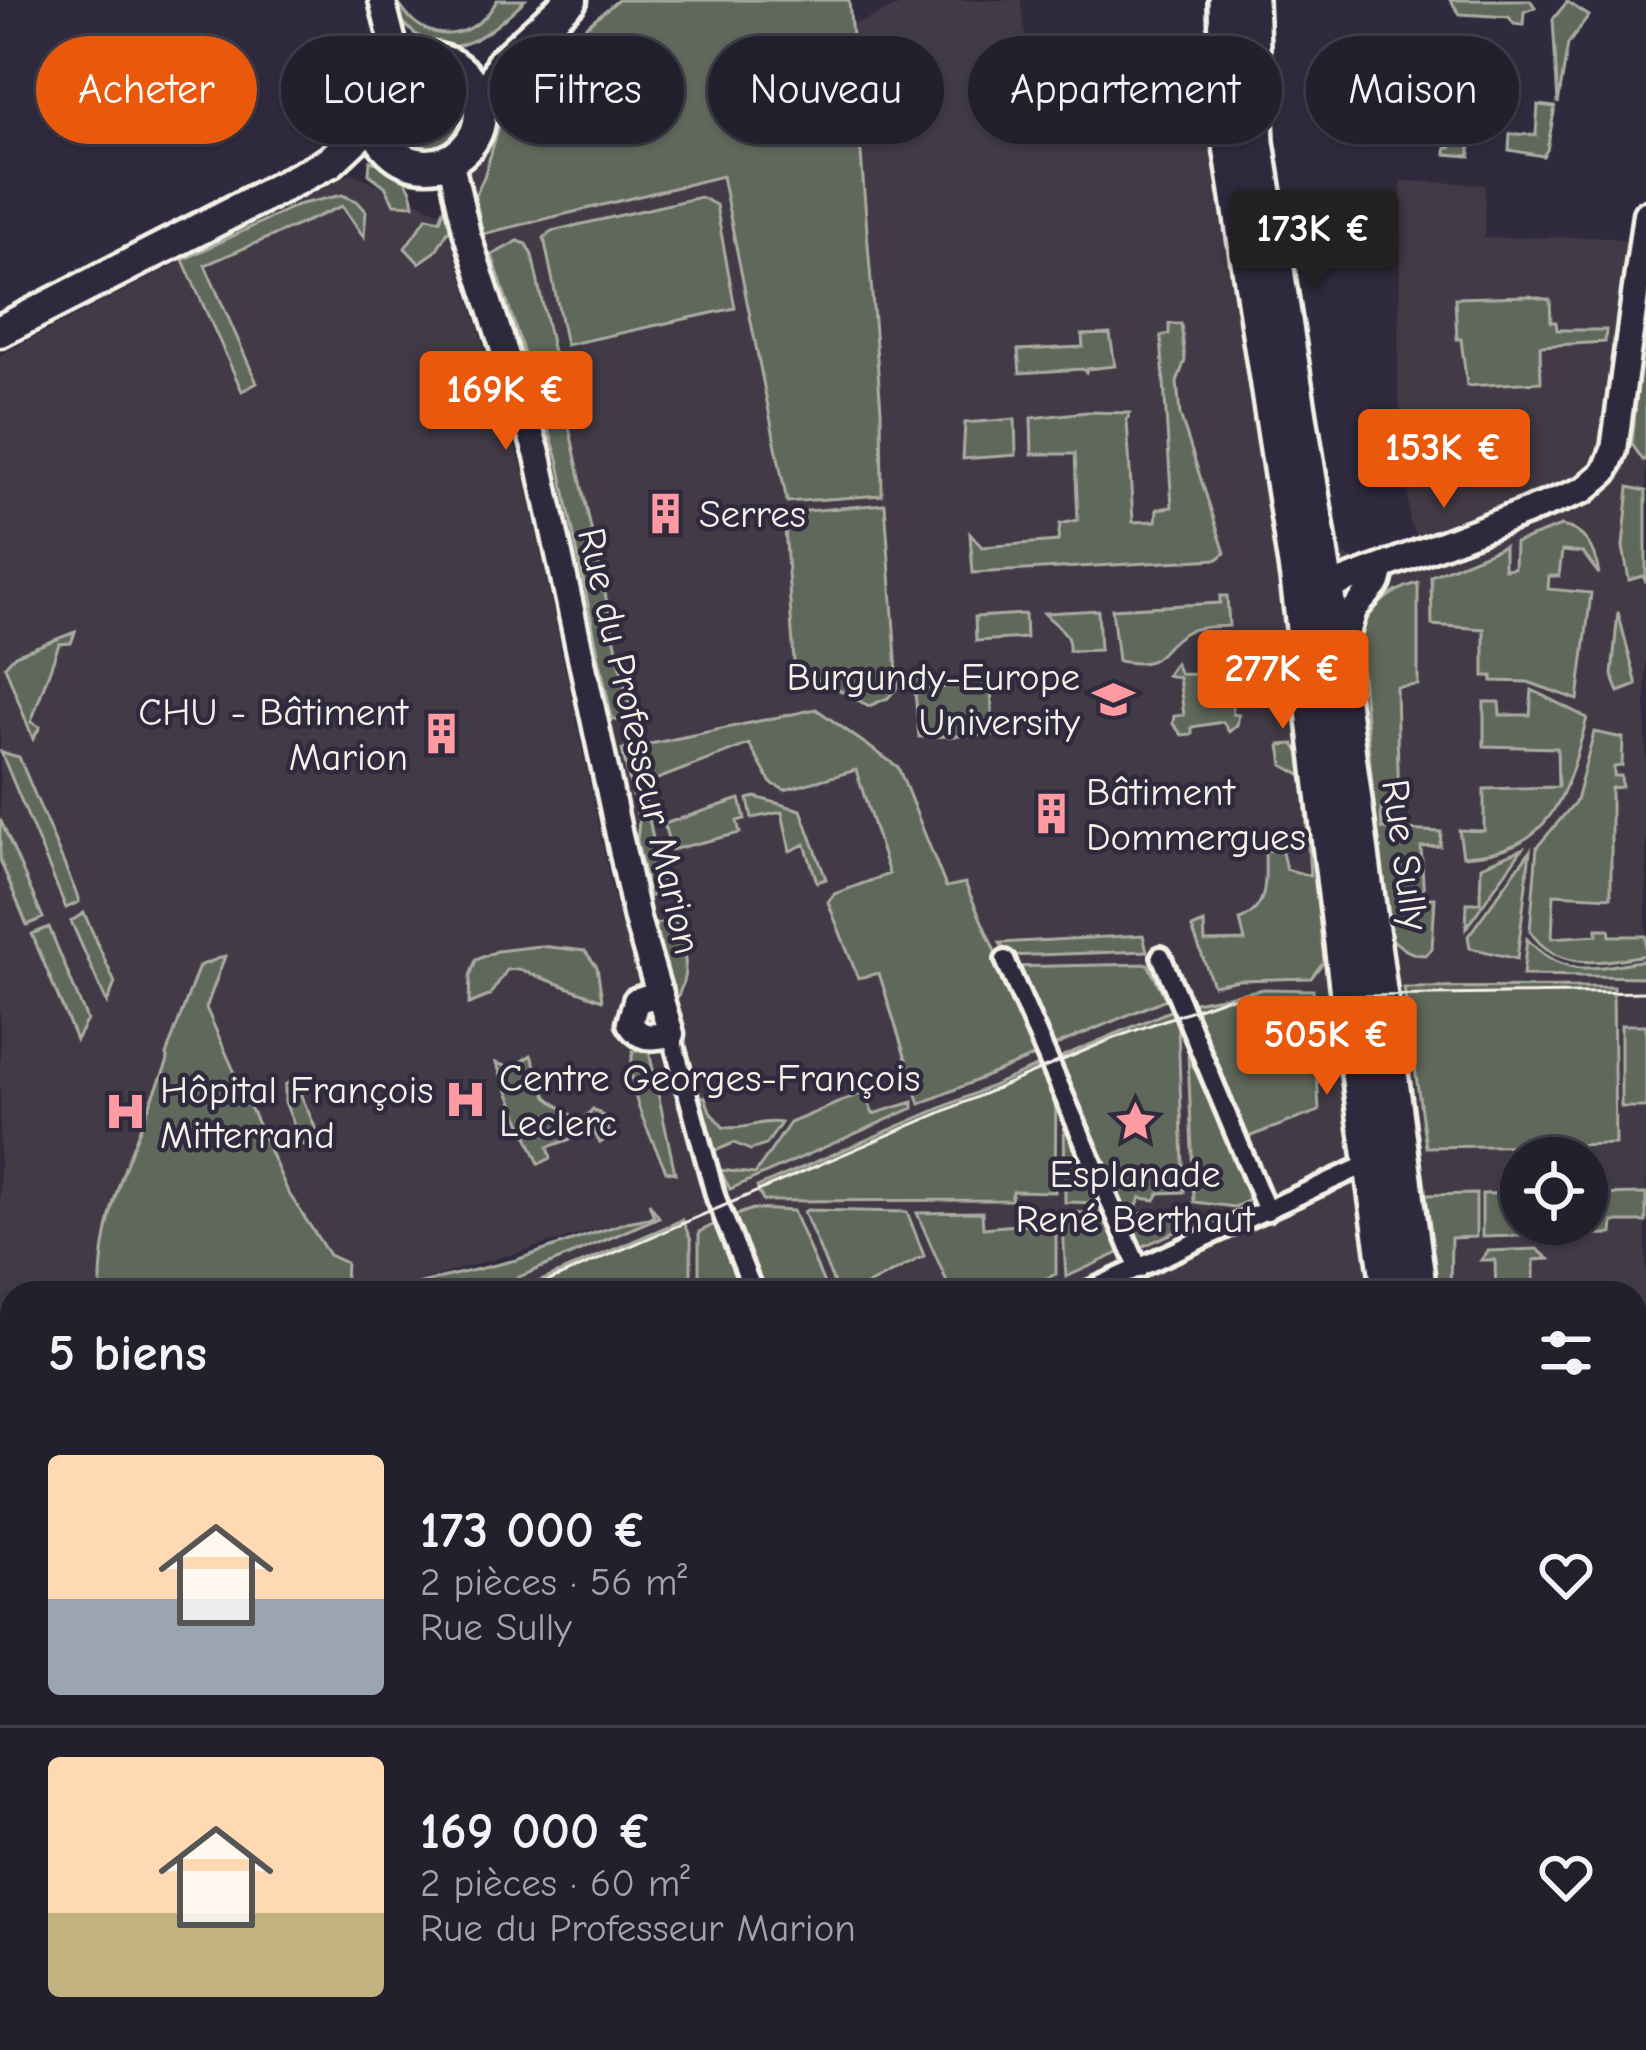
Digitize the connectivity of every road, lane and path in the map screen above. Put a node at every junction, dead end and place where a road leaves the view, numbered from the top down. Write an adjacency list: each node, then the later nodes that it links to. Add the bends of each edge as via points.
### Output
1 (382, 0): 6 (street)
2 (547, 0): 7 (street, via 481,58)
3 (571, 0): 9 (street, via 502,63)
4 (1226, 0): 20 (main road, Rue Sully, via 1229,133)
5 (1250, 0): 17 (main road, Rue Sully, via 1256,142)
6 (391, 36)
7 (466, 62)
8 (466, 79): 9 (street)
9 (480, 112): 13 (street, via 471,140)
10 (348, 144): 14 (street)
11 (388, 144): 12 (street)
12 (402, 158): 13 (street); 14 (street)
13 (450, 160): 24 (street, Rue du Professeur Marion, via 538,456 637,919)
14 (330, 161): 16 (street)
15 (1646, 214): 18 (street, via 1605,472 1584,490)
16 (0, 331)
17 (1320, 549): 18 (street, via 1342,569); 19 (main road, Rue Sully)
18 (1376, 569): 19 (street); 21 (street, via 1378,582 1347,626)
19 (1326, 588): 20 (street); 21 (main road, Rue Sully)
20 (1303, 615): 26 (main road, Rue Sully)
21 (1337, 667): 26 (main road, Rue Sully)
22 (1161, 956): 27 (street)
23 (1005, 960): 28 (street)
24 (660, 993): 25 (street, Rue du Professeur Marion); 25 (street, Rue du Professeur Marion, via 636,1001 630,1023 648,1038)
25 (671, 1034): 29 (street, Rue du Professeur Marion, via 711,1180)
26 (1399, 1159): 27 (street); 31 (main road, Rue Sully); 32 (main road, Rue Sully)
27 (1267, 1211): 28 (street)
28 (1139, 1269): 30 (street)
29 (749, 1281)
30 (1111, 1281)
31 (1391, 1281)
32 (1417, 1281)

